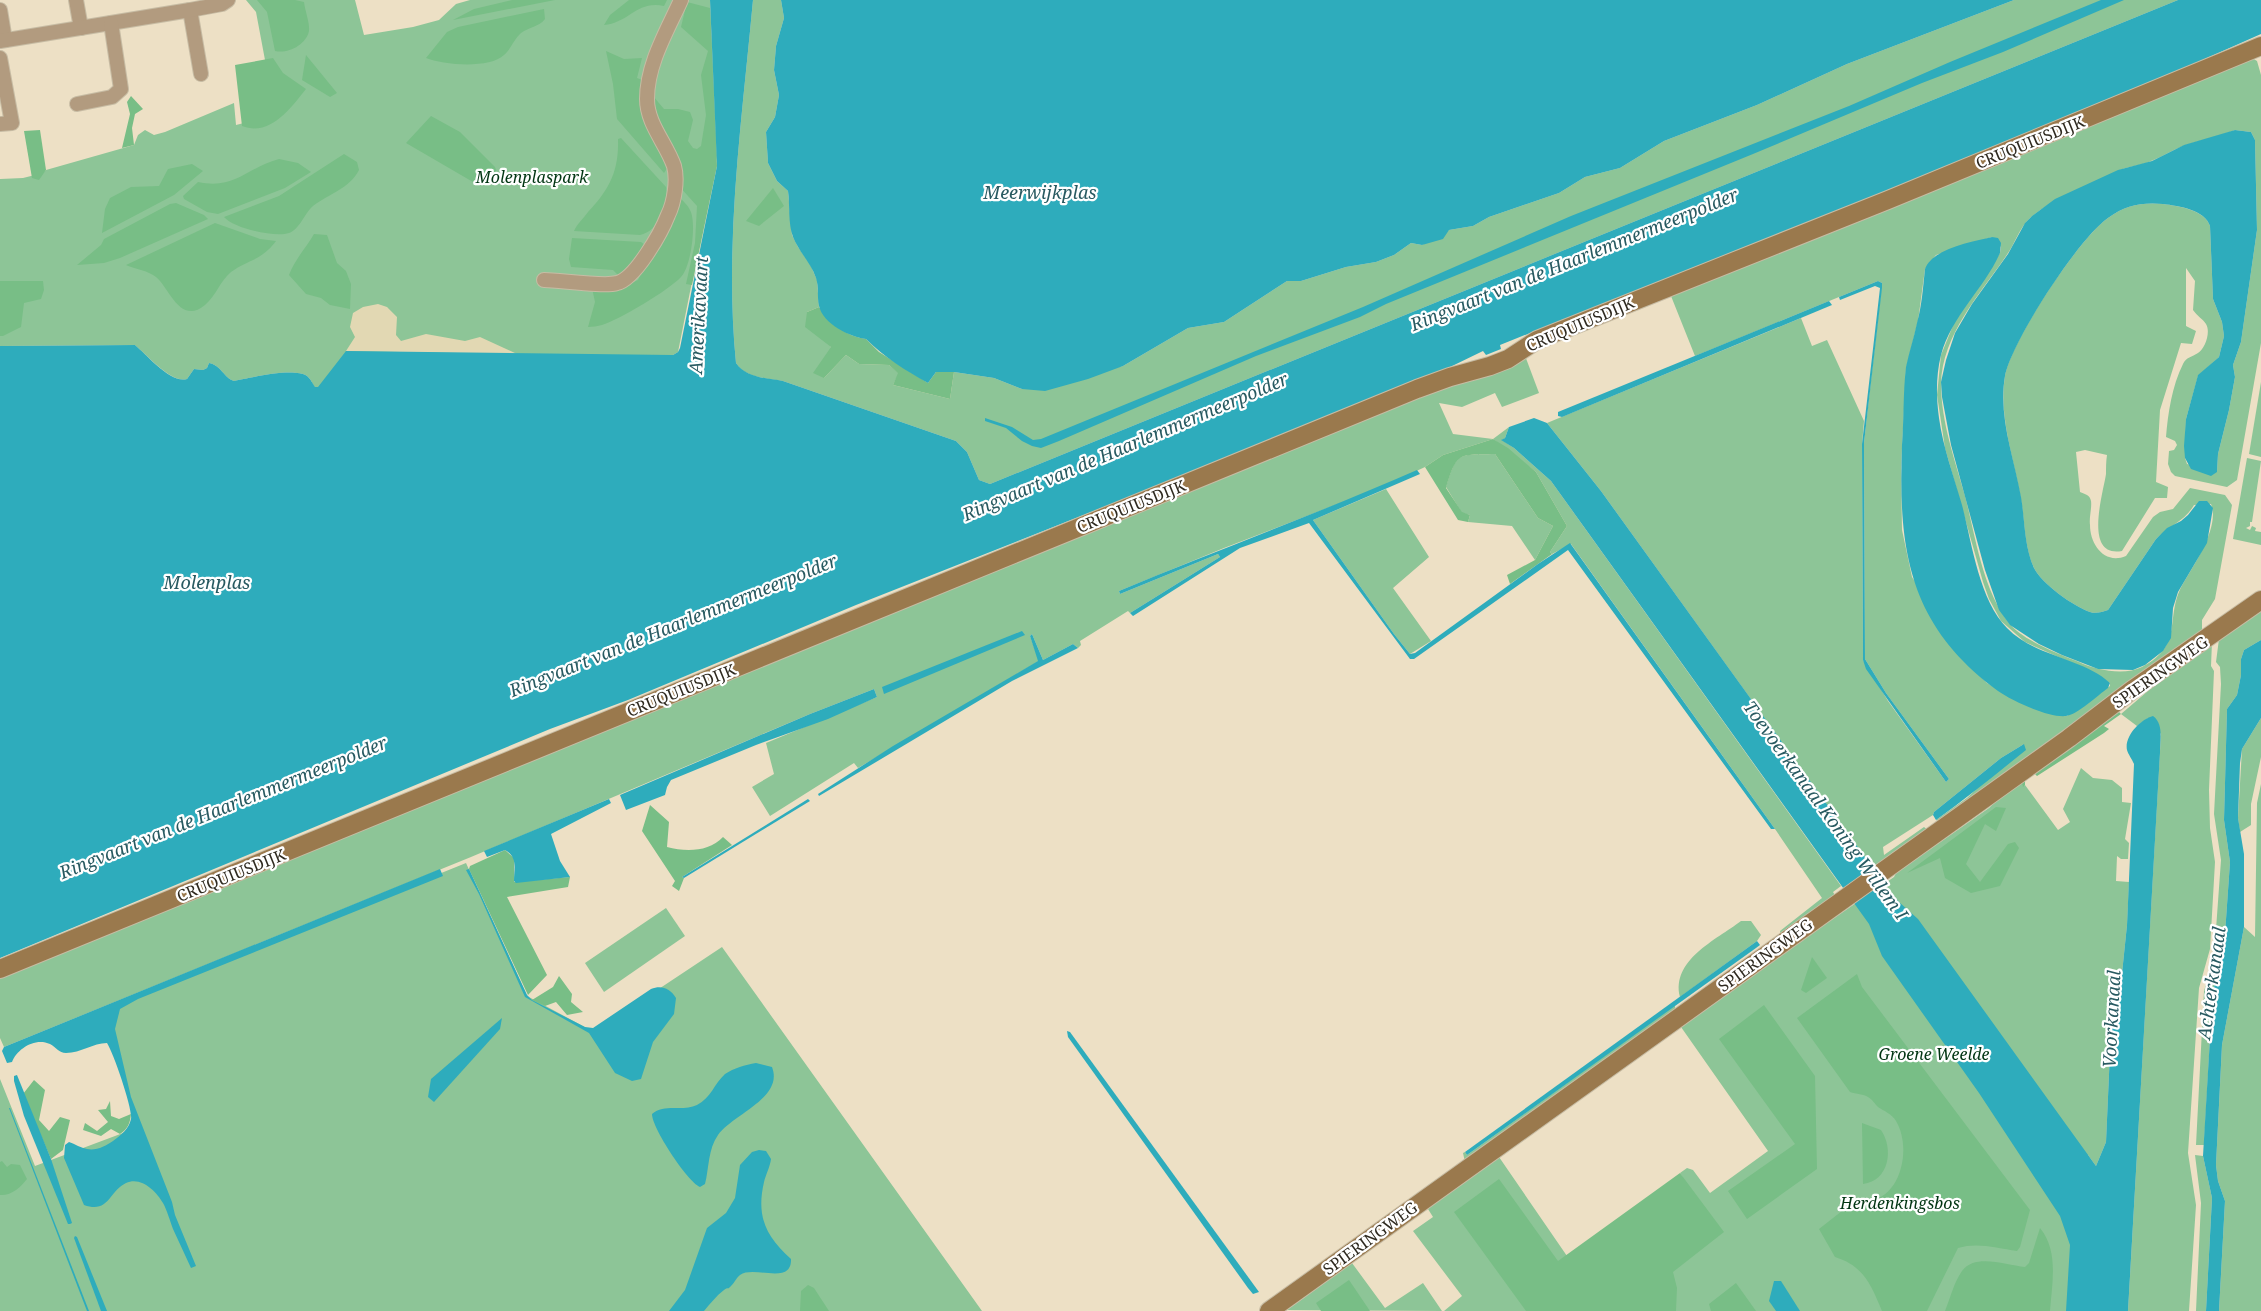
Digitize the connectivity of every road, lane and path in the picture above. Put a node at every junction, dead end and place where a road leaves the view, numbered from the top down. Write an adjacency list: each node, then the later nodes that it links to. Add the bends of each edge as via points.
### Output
1 (76, 0): 7 (street)
2 (228, 0): 5 (street)
3 (681, 0): 14 (street, via 651,68 647,100 654,126 675,168 669,214 627,278 613,284)
4 (0, 10): 8 (street)
5 (190, 10): 6 (street); 11 (street)
6 (111, 23): 7 (street); 12 (street, via 121,89 112,97)
7 (81, 28): 8 (street)
8 (2, 41)
9 (2261, 46): 16 (street, CRUQUIUSDIJK, via 1537,340 1499,363 1417,389)
10 (0, 58): 13 (street, via 12,123)
11 (201, 74)
12 (77, 104)
13 (0, 124)
14 (544, 279)
15 (2261, 600): 17 (street, SPIERINGWEG)
16 (0, 969)
17 (1269, 1311)

